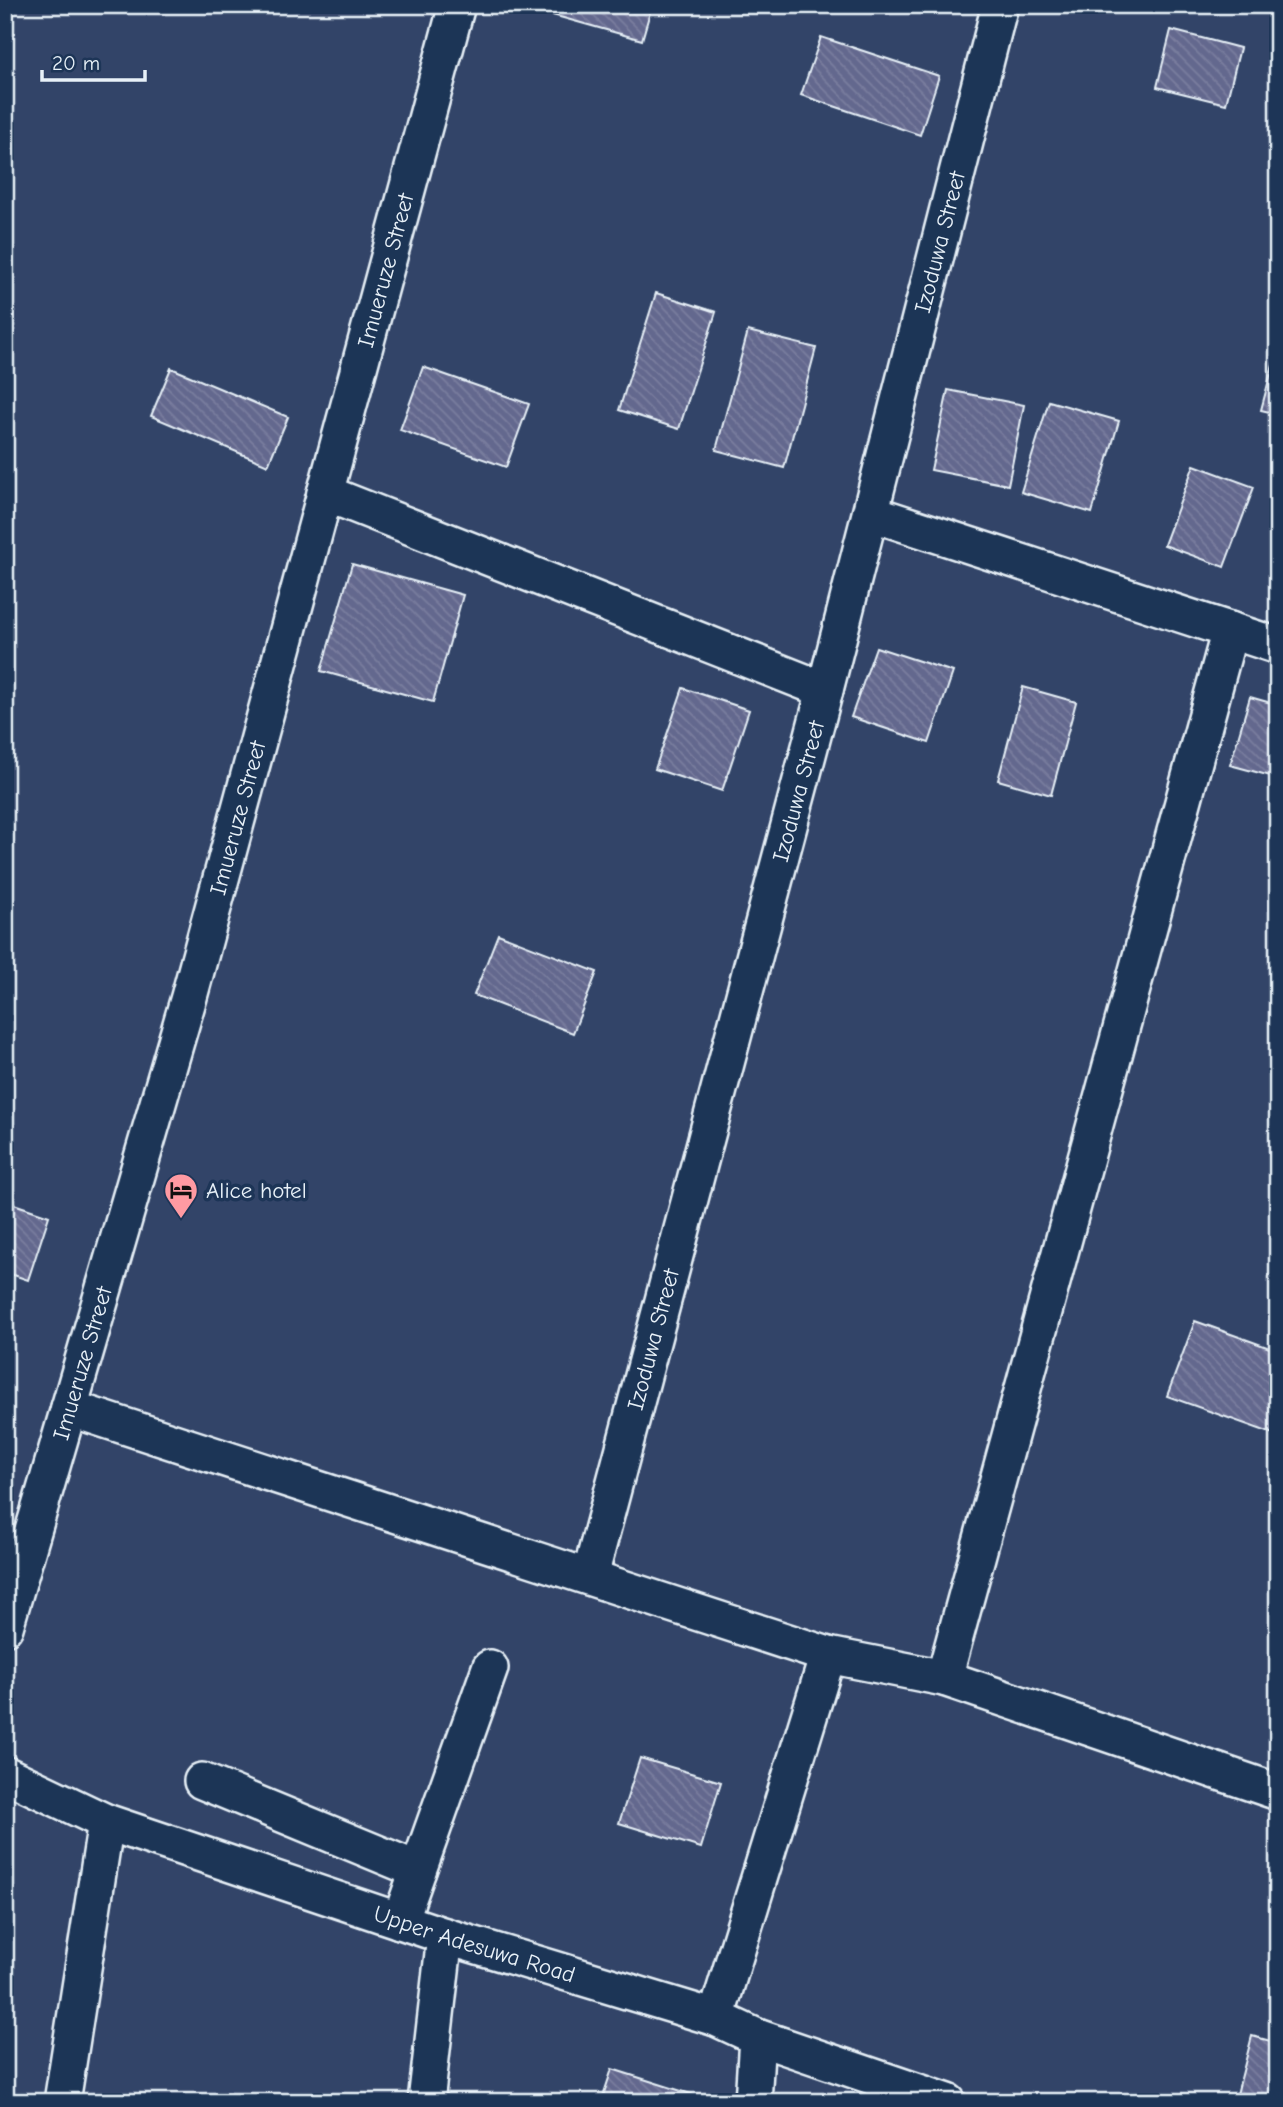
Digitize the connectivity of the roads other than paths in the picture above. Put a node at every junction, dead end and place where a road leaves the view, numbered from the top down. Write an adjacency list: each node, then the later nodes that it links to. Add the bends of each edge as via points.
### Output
1 (457, 5): 3 (street, Imueruze Street)
2 (1000, 5): 4 (street, Izoduwa Street)
3 (325, 493): 7 (street); 8 (street, Imueruze Street, via 189,997)
4 (871, 513): 5 (street); 7 (street, Izoduwa Street)
5 (1230, 630): 6 (street); 13 (street)
6 (1278, 646)
7 (825, 690): 9 (street, Izoduwa Street)
8 (69, 1408): 9 (street); 10 (street, Imueruze Street)
9 (590, 1576): 11 (street)
10 (5, 1627)
11 (828, 1654): 13 (street); 21 (street)
12 (489, 1668): 18 (street)
13 (944, 1678): 16 (street)
14 (5, 1774): 17 (street, Upper Adesuwa Road)
15 (202, 1781): 18 (street)
16 (1278, 1792)
17 (106, 1822): 19 (street, Upper Adesuwa Road); 23 (street)
18 (418, 1870): 19 (street)
19 (400, 1921): 20 (street, Upper Adesuwa Road)
20 (445, 1936): 21 (street, Upper Adesuwa Road); 24 (street)
21 (716, 2018): 22 (street, Upper Adesuwa Road)
22 (757, 2038): 25 (street); 26 (street, Upper Adesuwa Road)
23 (62, 2102)
24 (426, 2102)
25 (753, 2102)
26 (948, 2102)

